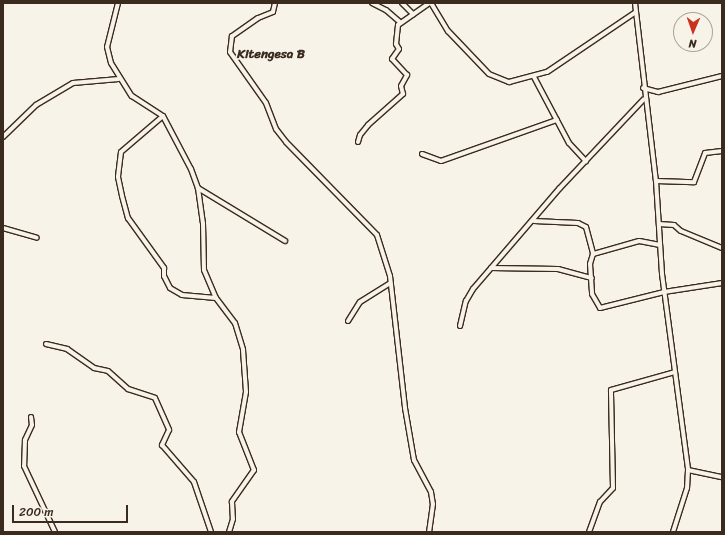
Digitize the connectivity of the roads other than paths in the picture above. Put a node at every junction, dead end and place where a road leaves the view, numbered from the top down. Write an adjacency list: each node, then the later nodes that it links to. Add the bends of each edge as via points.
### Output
1 (118, 3): 12 (street, via 107,46 111,63)
2 (275, 3): 34 (street, via 273,12 258,18 232,36 230,52 266,103 276,129 286,142 377,235)
3 (372, 3): 9 (street, via 386,10)
4 (402, 3): 8 (street)
5 (430, 3): 8 (street); 11 (street, via 448,31 489,74 509,82)
6 (635, 3): 7 (street)
7 (636, 12): 11 (street, via 573,56); 13 (street)
8 (413, 14): 9 (street)
9 (400, 22): 18 (street, via 396,44 399,50 392,59 407,75 401,86 403,94 368,125 360,134)
10 (722, 76): 13 (street, via 658,92)
11 (534, 77): 16 (street)
12 (119, 79): 15 (street, via 132,96); 17 (street, via 73,83 36,105)
13 (643, 88): 14 (street)
14 (644, 99): 21 (street); 22 (street)
15 (164, 116): 23 (street); 37 (street, via 121,152 118,177 128,218 164,268 164,276 170,288 182,295)
16 (557, 120): 20 (street, via 441,161); 21 (street, via 569,143)
17 (3, 137)
18 (358, 142)
19 (722, 152): 22 (street, via 705,153 694,182)
20 (422, 154)
21 (586, 161): 24 (street)
22 (656, 181): 25 (street)
23 (198, 188): 28 (street); 37 (street, via 204,270)
24 (534, 220): 31 (street, via 578,223 586,227); 32 (street)
25 (658, 224): 29 (street); 30 (street, via 674,225)
26 (3, 228): 27 (street)
27 (37, 238)
28 (285, 241)
29 (660, 245): 31 (street, via 639,241); 36 (street)
30 (722, 248)
31 (593, 254): 33 (street, via 590,264)
32 (491, 268): 33 (street, via 558,269); 39 (street, via 466,301)
33 (592, 278): 36 (street, via 592,294 600,308)
34 (391, 283): 38 (street, via 360,302); 48 (street, via 414,460 431,492 433,504)
35 (722, 283): 36 (street)
36 (664, 292): 41 (street)
37 (216, 298): 47 (street, via 235,323 240,339 247,376 239,432 254,470 232,502 233,520)
38 (348, 321)
39 (460, 326)
40 (46, 344): 46 (street, via 67,349 94,368 108,371 128,389 155,398 169,430 162,445 194,482)
41 (675, 372): 43 (street); 49 (street, via 610,390 614,488 600,502)
42 (31, 417): 45 (street, via 32,425 25,440 24,466)
43 (688, 470): 44 (street); 50 (street, via 687,488)
44 (722, 477)
45 (55, 532)
46 (211, 532)
47 (229, 532)
48 (429, 532)
49 (589, 532)
50 (673, 532)

